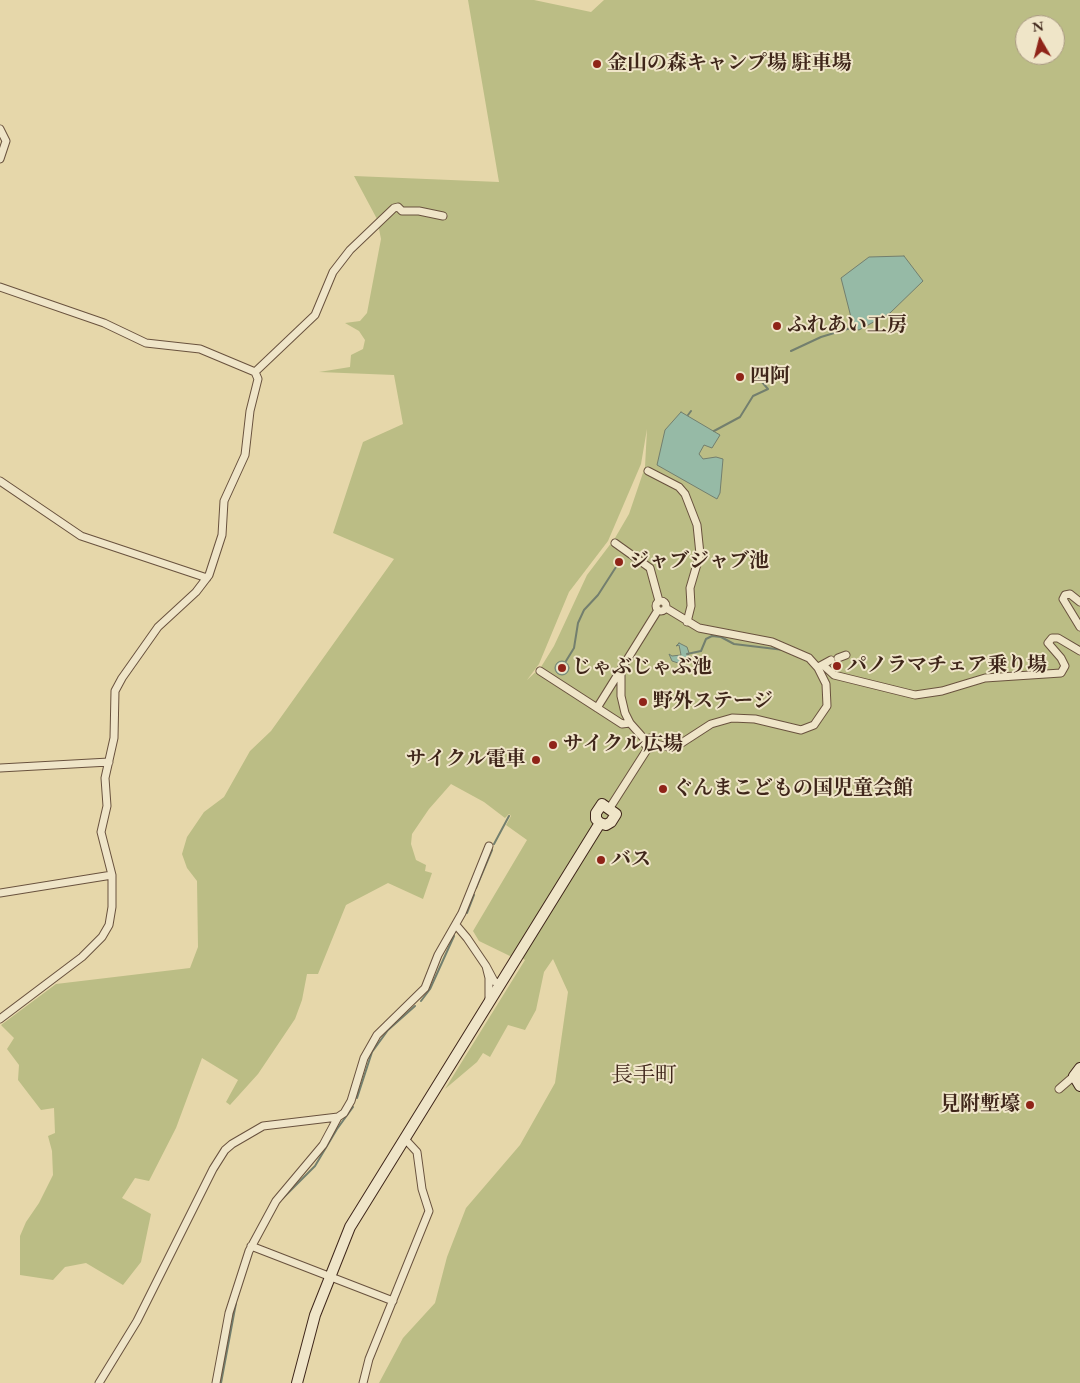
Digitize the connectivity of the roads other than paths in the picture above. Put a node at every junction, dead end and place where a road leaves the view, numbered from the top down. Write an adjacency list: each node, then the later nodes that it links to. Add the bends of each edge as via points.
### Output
1 (0, 129): 2 (street, via 6,141)
2 (0, 159)
3 (444, 216): 5 (street, via 394,208 350,250 333,272 314,316)
4 (0, 286): 5 (street, via 104,323 146,343 200,349)
5 (255, 372): 9 (street, via 258,378 245,455 224,501 221,540)
6 (648, 471): 12 (street, via 679,487 697,524 700,554 690,588 691,606)
7 (0, 481): 9 (street, via 81,536)
8 (615, 543): 11 (street, via 650,568 659,601 664,602)
9 (207, 578): 22 (street, via 158,628 117,687 114,738)
10 (1080, 602): 13 (street, via 1070,594 1063,598)
11 (662, 609): 12 (street); 17 (street)
12 (686, 622): 16 (street, via 699,628 784,646)
13 (1080, 627)
14 (1080, 651): 16 (street, via 1058,638 1052,638 1048,643 1065,666 1061,673 985,678 915,695 834,675)
15 (846, 655): 16 (street)
16 (820, 666): 21 (street, via 826,684 827,706 820,718 807,729 795,730 732,718 711,724 677,746 656,744 652,748)
17 (621, 670): 19 (street); 20 (street, via 621,696)
18 (540, 671): 19 (street)
19 (597, 708): 20 (street, via 622,724)
20 (630, 723): 21 (street)
21 (647, 744): 24 (street)
22 (108, 762): 23 (street); 27 (street, via 104,778 107,806 101,832)
23 (0, 768)
24 (612, 806)
25 (600, 823): 31 (street)
26 (489, 846): 29 (street)
27 (112, 875): 28 (street); 33 (street, via 111,918 102,937 68,968)
28 (0, 892)
29 (456, 925): 30 (street); 37 (street, via 422,993 380,1031 368,1049 350,1102)
30 (486, 966): 31 (street); 32 (street)
31 (500, 985): 32 (street)
32 (489, 1004): 38 (street)
33 (0, 1020)
34 (1077, 1072): 35 (street); 36 (street)
35 (1080, 1086)
36 (1059, 1089)
37 (338, 1117): 39 (street, via 324,1145 276,1201); 42 (street, via 273,1123 225,1150 137,1321)
38 (405, 1139): 40 (street, via 350,1227); 41 (street, via 417,1152 429,1211)
39 (251, 1246): 40 (street); 43 (street, via 228,1313)
40 (329, 1276): 41 (street); 44 (street, via 315,1314)
41 (393, 1301): 45 (street, via 369,1359)
42 (99, 1383)
43 (216, 1383)
44 (297, 1383)
45 (363, 1383)

